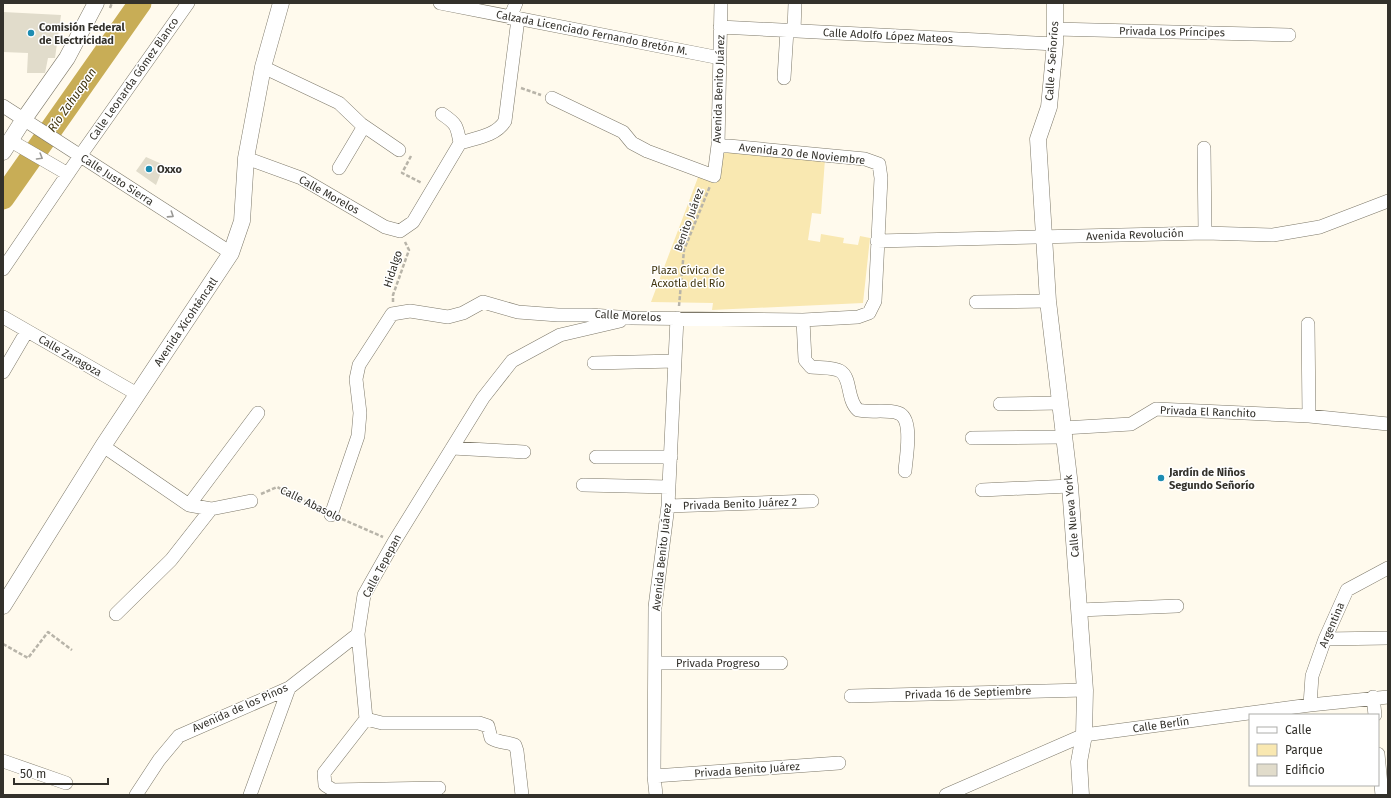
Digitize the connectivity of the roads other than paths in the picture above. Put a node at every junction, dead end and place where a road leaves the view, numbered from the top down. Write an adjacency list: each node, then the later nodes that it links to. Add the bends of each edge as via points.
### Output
1 (96, 3): 20 (street)
2 (188, 3): 27 (street, Calle Leonarda Gómez Blanco)
3 (281, 3): 15 (street, Avenida Xicohténcatl)
4 (440, 3): 9 (street, Calzada Licenciado Fernando Bretón M.)
5 (516, 3): 9 (street)
6 (722, 3): 10 (street, Avenida Benito Juárez)
7 (795, 3): 11 (street)
8 (1056, 3): 13 (street, Calle 4 Señoríos)
9 (514, 19): 14 (street, Calzada Licenciado Fernando Bretón M.); 22 (street, via 511,85 505,121 495,132)
10 (720, 27): 11 (street, Calle Adolfo López Mateos); 14 (street, Avenida Benito Juárez)
11 (790, 30): 13 (street, Calle Adolfo López Mateos); 16 (street)
12 (1289, 35): 13 (street, Privada Los Príncipes)
13 (1055, 37): 33 (street, Calle 4 Señoríos, via 1049,107 1038,139)
14 (720, 58): 23 (street, Avenida Benito Juárez)
15 (263, 67): 21 (street, via 339,103); 28 (street, Avenida Xicohténcatl)
16 (784, 78)
17 (552, 98): 23 (street, Avenida Benito Juárez, via 623,132 632,143 647,151 714,176)
18 (3, 106): 20 (street, Calle Justo Sierra)
19 (442, 114): 22 (street, via 454,122)
20 (29, 122): 24 (street); 27 (street, Calle Justo Sierra)
21 (364, 126): 26 (street); 29 (street)
22 (460, 143): 28 (street, Calle Morelos, via 413,222 400,231 385,227 301,178)
23 (718, 145): 34 (street, Avenida 20 de Noviembre, via 865,159 879,164 881,178)
24 (13, 147): 30 (street, one-way to 30)
25 (1204, 148): 32 (street)
26 (399, 150)
27 (75, 152): 30 (street, Calle Leonarda Gómez Blanco); 35 (street, Calle Justo Sierra, one-way to 35)
28 (246, 158): 35 (street, Avenida Xicohténcatl, via 242,221)
29 (339, 168)
30 (68, 174): 36 (street, Calle Leonarda Gómez Blanco)
31 (1388, 201): 32 (street, Avenida Revolución, via 1320,227 1273,235)
32 (1205, 233): 33 (street, Avenida Revolución)
33 (1044, 238): 34 (street, Avenida Revolución); 37 (street, Calle Nueva York)
34 (877, 241): 39 (street, Avenida 20 de Noviembre, via 875,302)
35 (231, 253): 49 (street, Avenida Xicohténcatl)
36 (3, 269)
37 (1048, 301): 38 (street); 50 (street, Calle Nueva York)
38 (976, 302)
39 (869, 313): 43 (street, Calle Morelos, via 858,317)
40 (3, 318): 45 (street, Calle Zaragoza)
41 (632, 318): 42 (street, Calle Morelos); 58 (street, Calle Tepepan, via 560,335 512,361 483,398); 72 (street, Calle Morelos, via 518,312 483,302 448,317 410,310 392,314 359,365 356,379 360,412 358,436)
42 (677, 318): 43 (street, Calle Morelos); 46 (street, Avenida Benito Juárez)
43 (803, 320): 62 (street, via 806,360 811,367 839,370 845,375 852,404 858,410 898,412 904,416 908,424)
44 (1308, 324): 53 (street)
45 (27, 331): 48 (street); 49 (street, Calle Zaragoza)
46 (675, 361): 47 (street); 61 (street, Avenida Benito Juárez)
47 (594, 363)
48 (3, 372)
49 (137, 394): 57 (street, Avenida Xicohténcatl)
50 (1060, 403): 51 (street); 55 (street, Calle Nueva York)
51 (1000, 404)
52 (258, 413): 69 (street)
53 (1309, 416): 54 (street, Privada El Ranchito); 55 (street, Privada El Ranchito, via 1156,409 1131,424)
54 (1388, 424)
55 (1063, 433): 56 (street, Privada El Ranchito); 64 (street, Calle Nueva York)
56 (972, 438)
57 (103, 446): 69 (street); 74 (street, Avenida Xicohténcatl)
58 (452, 448): 59 (street); 78 (street, Calle Tepepan, via 364,595)
59 (524, 452)
60 (596, 457): 61 (street)
61 (671, 457): 65 (street, Avenida Benito Juárez)
62 (905, 471)
63 (583, 485): 65 (street)
64 (1070, 486): 66 (street); 76 (street, Calle Nueva York)
65 (669, 487): 70 (street, Avenida Benito Juárez)
66 (982, 490)
67 (251, 501): 71 (street)
68 (812, 501): 70 (street, Privada Benito Juárez 2)
69 (189, 505): 71 (street)
70 (668, 506): 81 (street, Avenida Benito Juárez, via 656,607)
71 (211, 509): 77 (street, via 171,560)
72 (331, 515)
73 (1388, 568): 80 (street, Argentina, via 1347,590)
74 (3, 606)
75 (1177, 606): 76 (street)
76 (1079, 610): 84 (street, Calle Nueva York)
77 (116, 614)
78 (358, 634): 83 (street, Avenida de los Pinos); 90 (street, Calle Tepepan)
79 (1388, 638): 80 (street)
80 (1325, 639): 88 (street, Argentina, via 1312,676)
81 (656, 662): 82 (street, Privada Progreso); 95 (street, Avenida Benito Juárez)
82 (781, 664)
83 (289, 688): 98 (street, Avenida de los Pinos, via 179,736 158,760); 99 (street)
84 (1085, 690): 85 (street, Privada 16 de Septiembre); 91 (street, Calle Nueva York)
85 (851, 696)
86 (1373, 697): 87 (street, Calle Berlín); 88 (street, Calle Berlín); 89 (street)
87 (1388, 697)
88 (1310, 705): 91 (street, Calle Berlín)
89 (1375, 714)
90 (366, 719): 97 (street, via 324,773 325,785 333,790); 100 (street, via 382,723 479,722 488,726 492,738 497,742 515,745)
91 (1084, 735): 102 (street, Calle Berlín); 103 (street, Calle Nueva York, via 1079,762)
92 (3, 761): 96 (street)
93 (839, 763): 95 (street, Privada Benito Juárez)
94 (1379, 764): 104 (street)
95 (654, 776): 101 (street, Avenida Benito Juárez)
96 (66, 783)
97 (439, 788)
98 (136, 795)
99 (250, 795)
100 (522, 795)
101 (656, 795)
102 (946, 795)
103 (1081, 795)
104 (1382, 795)

